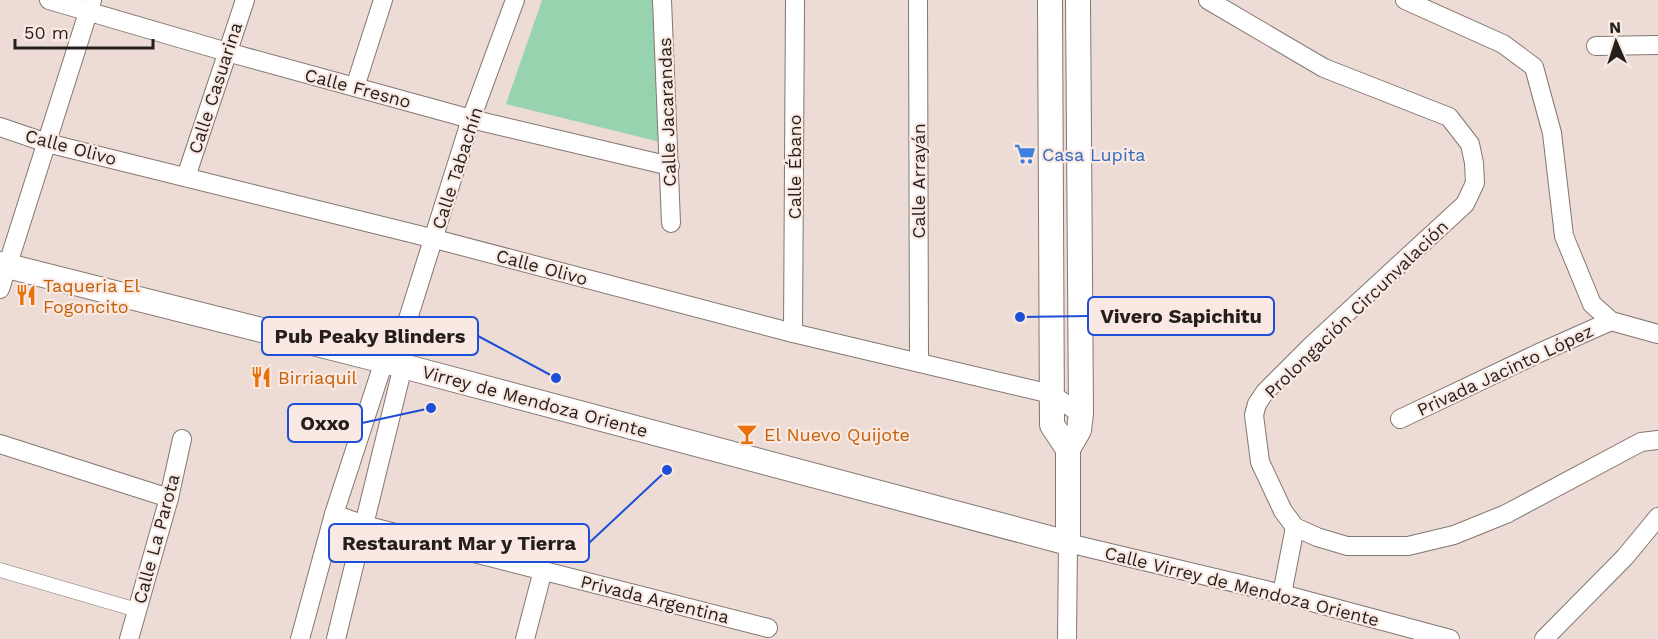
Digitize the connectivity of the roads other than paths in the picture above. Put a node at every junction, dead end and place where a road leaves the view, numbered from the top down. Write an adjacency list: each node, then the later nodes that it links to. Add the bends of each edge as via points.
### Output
1 (49, 0): 12 (street, Calle Fresno)
2 (245, 0): 15 (street, Calle Casuarina)
3 (383, 0): 16 (street)
4 (515, 0): 17 (street, Calle Tabachín)
5 (662, 0): 20 (street, Calle Jacarandas)
6 (795, 0): 26 (street, Calle Ébano)
7 (918, 0): 28 (street, Calle Arrayán)
8 (1050, 0): 30 (street)
9 (1078, 0): 31 (street)
10 (1208, 0): 41 (street, Prolongación Circunvalación, via 1324,68 1449,117 1470,144 1474,163 1475,183 1465,204 1313,344 1257,404 1254,415 1260,462)
11 (1405, 0): 25 (street, via 1503,44 1534,67 1552,133 1564,236 1592,304)
12 (90, 6): 15 (street, Calle Fresno); 19 (street)
13 (1658, 45): 14 (street)
14 (1596, 46)
15 (227, 52): 16 (street, Calle Fresno); 21 (street, Calle Casuarina)
16 (355, 87): 17 (street, Calle Fresno)
17 (471, 119): 20 (street, Calle Fresno); 23 (street, Calle Tabachín)
18 (0, 127): 19 (street, Calle Olivo)
19 (47, 143): 21 (street, Calle Olivo); 24 (street)
20 (670, 166): 22 (street, Calle Jacarandas)
21 (186, 177): 23 (street, Calle Olivo)
22 (671, 223)
23 (435, 239): 26 (street, Calle Olivo); 29 (street, Calle Tabachín)
24 (2, 273): 29 (street, Virrey de Mendoza Oriente)
25 (1611, 321): 27 (street); 32 (street, Privada Jacinto López)
26 (793, 333): 28 (street, Calle Olivo)
27 (1658, 334)
28 (919, 362): 30 (street, Calle Olivo)
29 (394, 363): 38 (street); 40 (street); 42 (street, Virrey de Mendoza Oriente)
30 (1051, 394): 31 (street, Calle Olivo); 36 (street, via 1052,425)
31 (1081, 414): 36 (street, via 1079,430)
32 (1400, 419)
33 (182, 439): 37 (street, Calle La Parota)
34 (1658, 440): 41 (street, via 1641,442 1506,514 1454,535 1408,546 1347,546)
35 (0, 444): 37 (street)
36 (1068, 449): 42 (street)
37 (169, 498): 46 (street, Calle La Parota)
38 (334, 514): 40 (street, Privada Argentina); 49 (street)
39 (1658, 517): 54 (street, via 1625,557)
40 (364, 525): 44 (street, Privada Argentina); 50 (street)
41 (1295, 527): 45 (street)
42 (1068, 543): 45 (street, Calle Virrey de Mendoza Oriente); 52 (street)
43 (0, 570): 46 (street)
44 (543, 570): 47 (street, Privada Argentina); 51 (street)
45 (1282, 594): 53 (street, Calle Virrey de Mendoza Oriente)
46 (136, 610): 48 (street, Calle La Parota)
47 (768, 628)
48 (129, 639)
49 (300, 639)
50 (336, 639)
51 (525, 639)
52 (1067, 639)
53 (1450, 639)
54 (1544, 639)

